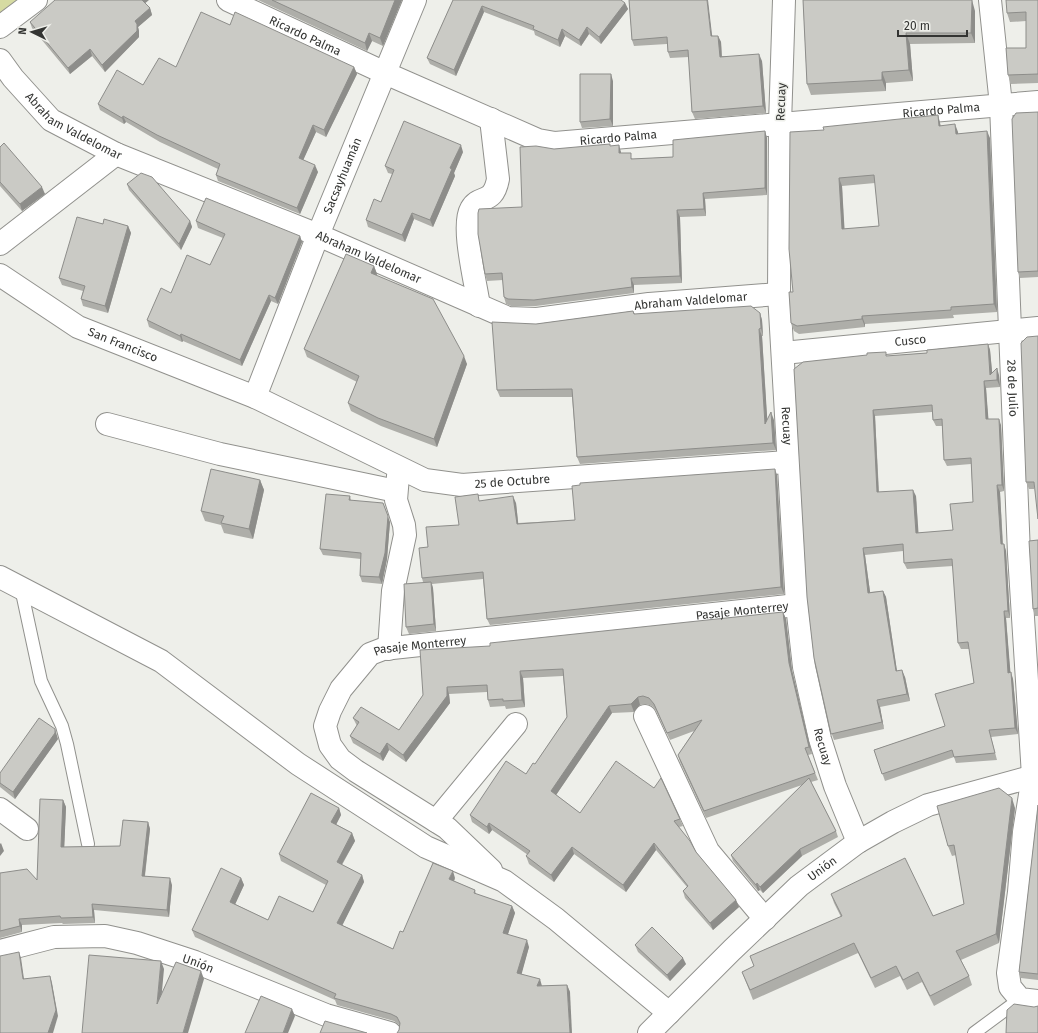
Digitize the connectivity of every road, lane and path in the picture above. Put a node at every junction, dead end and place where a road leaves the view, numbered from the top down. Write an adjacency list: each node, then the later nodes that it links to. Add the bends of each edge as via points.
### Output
1 (36, 0): 6 (street)
2 (228, 0): 8 (street, Ricardo Palma)
3 (415, 0): 8 (street, Sacsayhuamán)
4 (784, 0): 12 (street, Recuay)
5 (990, 0): 10 (street, 28 de Julio)
6 (0, 27)
7 (0, 60): 13 (street, Abraham Valdelomar, via 51,120)
8 (385, 73): 11 (street, Ricardo Palma); 14 (street, Sacsayhuamán)
9 (1038, 102): 10 (street, Ricardo Palma)
10 (1001, 105): 12 (street, Ricardo Palma); 20 (street, 28 de Julio)
11 (491, 119): 12 (street, Ricardo Palma, via 538,140 555,143); 18 (street, via 498,179 496,188 489,197 471,209 466,231)
12 (780, 124): 17 (street, Recuay)
13 (116, 154): 14 (street, Abraham Valdelomar); 15 (street)
14 (318, 235): 18 (street, Abraham Valdelomar); 22 (street, Sacsayhuamán)
15 (0, 244)
16 (0, 275): 22 (street, San Francisco, via 78,327)
17 (779, 294): 18 (street, Abraham Valdelomar, via 649,304 537,319 508,318); 21 (street, Recuay)
18 (479, 306)
19 (1038, 328): 20 (street, Cusco)
20 (1010, 332): 21 (street, Cusco); 32 (street, 28 de Julio, via 1019,554)
21 (783, 353): 24 (street, Recuay)
22 (255, 397): 25 (street, 25 de Octubre)
23 (107, 424): 26 (street, via 220,454)
24 (788, 462): 25 (street, 25 de Octubre, via 462,485 424,480); 28 (street, Recuay)
25 (400, 469): 26 (street)
26 (396, 491): 29 (street, via 405,535 393,591)
27 (6, 583): 37 (lane, via 41,681 62,726); 38 (street, via 162,661 298,764 426,847)
28 (797, 605): 29 (street, Pasaje Monterrey); 36 (street, Recuay, via 804,667 820,739 835,786)
29 (389, 649): 34 (street, Pasaje Monterrey, via 370,654 341,690 330,711 326,726 330,745 340,758 356,771)
30 (645, 716): 39 (street, via 708,851)
31 (516, 724): 34 (street)
32 (1036, 776): 36 (street, Unión, via 928,805); 41 (street, 28 de Julio, via 1024,832 1008,973 1010,987)
33 (0, 809): 35 (street)
34 (436, 821): 38 (street, Pasaje Monterrey, via 447,828)
35 (27, 829)
36 (858, 842): 39 (street, Unión, via 799,886)
37 (88, 844)
38 (504, 881): 42 (street, via 556,919)
39 (764, 919): 42 (street, Unión)
40 (0, 951): 43 (street, Unión, via 54,938 105,936 137,943 195,962 326,1015)
41 (1029, 1000): 45 (lane)
42 (669, 1013): 44 (street, Unión)
43 (390, 1033)
44 (649, 1033)
45 (974, 1033)

